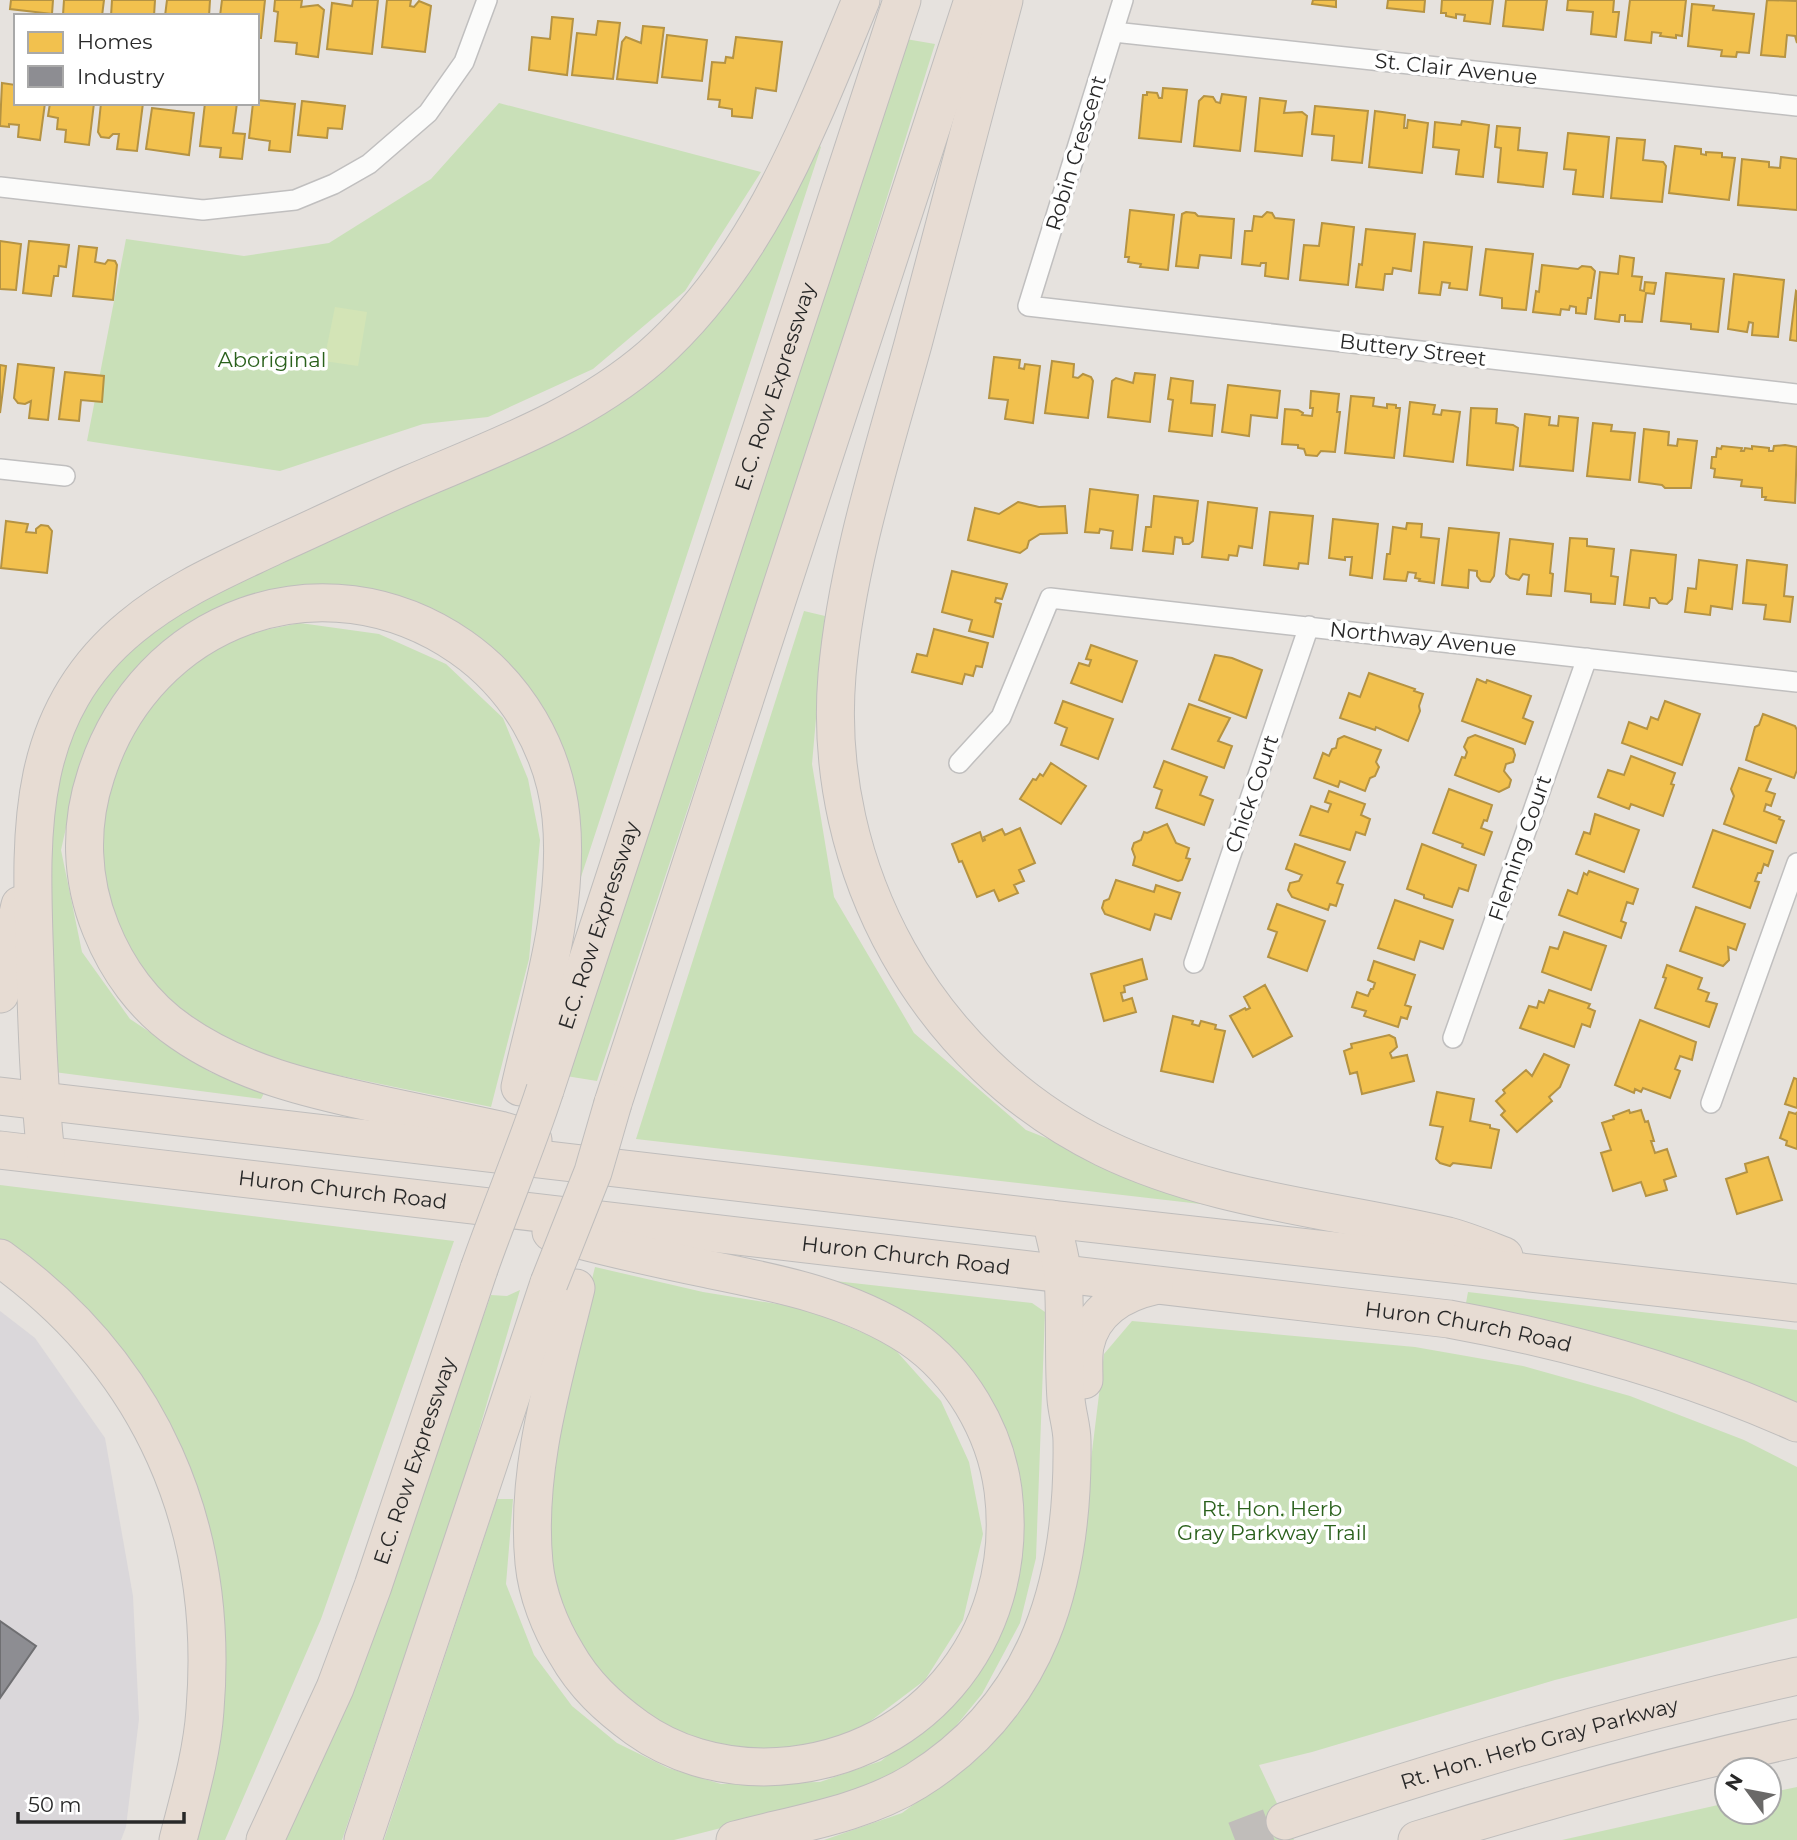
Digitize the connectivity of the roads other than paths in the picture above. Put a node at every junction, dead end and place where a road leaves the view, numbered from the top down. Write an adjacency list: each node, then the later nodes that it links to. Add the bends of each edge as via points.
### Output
1 (486, 0): 9 (street, via 464,62 428,113 369,164 295,200 203,210)
2 (861, 0): 18 (highway, via 781,184 740,253 686,322 652,356 583,405 202,579 128,629 101,656 62,715 36,797)
3 (902, 0): 23 (highway, E.C. Row Expressway)
4 (972, 0): 35 (highway, bridge, via 613,1103)
5 (1004, 0): 34 (highway, via 863,526 842,629 836,692 841,785 849,827 881,922 924,995 958,1038 1028,1102 1100,1146 1190,1181 1452,1237)
6 (1123, 0): 7 (street, Robin Crescent)
7 (1114, 32): 8 (street, St. Clair Avenue); 10 (street, Robin Crescent)
8 (1797, 106)
9 (0, 187)
10 (1028, 306): 11 (street, Buttery Street)
11 (1797, 394)
12 (0, 469): 13 (street)
13 (65, 476)
14 (1309, 626): 15 (street, Northway Avenue); 17 (street, Northway Avenue, via 1050,598 1001,717); 20 (street, Chick Court)
15 (1587, 658): 16 (street, Northway Avenue); 22 (street, Fleming Court)
16 (1797, 682)
17 (960, 763)
18 (32, 853): 21 (highway); 25 (highway)
19 (1797, 863): 26 (street)
20 (1194, 962)
21 (0, 994)
22 (1453, 1038)
23 (533, 1088): 29 (highway, via 559,903 561,813 541,741 501,681 473,655 412,619 347,604 276,608 242,618 180,650 134,698 115,728 98,767 85,820 88,889 97,918 110,952 154,1010 179,1031 252,1071 500,1130); 44 (highway, E.C. Row Expressway, bridge, via 526,1148 501,1204 369,1599 335,1688)
24 (0, 1097): 25 (highway)
25 (40, 1101): 28 (highway); 29 (highway)
26 (1711, 1103)
27 (0, 1150): 28 (highway, Huron Church Road)
28 (47, 1156): 30 (highway, Huron Church Road)
29 (631, 1170): 31 (highway)
30 (431, 1200): 33 (highway, Huron Church Road); 35 (highway, via 607,1248 815,1294 886,1323 936,1360 978,1413 989,1437 1002,1482 1006,1535 986,1624 953,1679 915,1717 857,1750 823,1761 753,1767 713,1762 652,1739 591,1691 555,1635 534,1567 537,1465)
31 (1051, 1219): 33 (highway); 34 (highway)
32 (0, 1258): 43 (highway, via 74,1321 128,1388 154,1429 190,1523 205,1606 205,1711 198,1764)
33 (1063, 1273): 36 (highway, Huron Church Road); 39 (highway, via 1066,1399)
34 (1564, 1277): 37 (highway)
35 (562, 1285): 45 (highway)
36 (1160, 1285): 38 (highway, Huron Church Road, via 1345,1305 1511,1330 1670,1374); 39 (highway, via 1115,1301 1092,1327 1084,1349 1084,1398)
37 (1797, 1303)
38 (1797, 1423)
39 (1072, 1439): 46 (highway, via 1066,1532 1055,1591 1036,1648 987,1725 941,1764 894,1793)
40 (1797, 1676): 42 (highway, Rt. Hon. Herb Gray Parkway, via 1538,1740)
41 (1797, 1738): 47 (highway, via 1586,1789)
42 (1285, 1821)
43 (178, 1840)
44 (265, 1840)
45 (362, 1840)
46 (735, 1840)
47 (1417, 1840)

